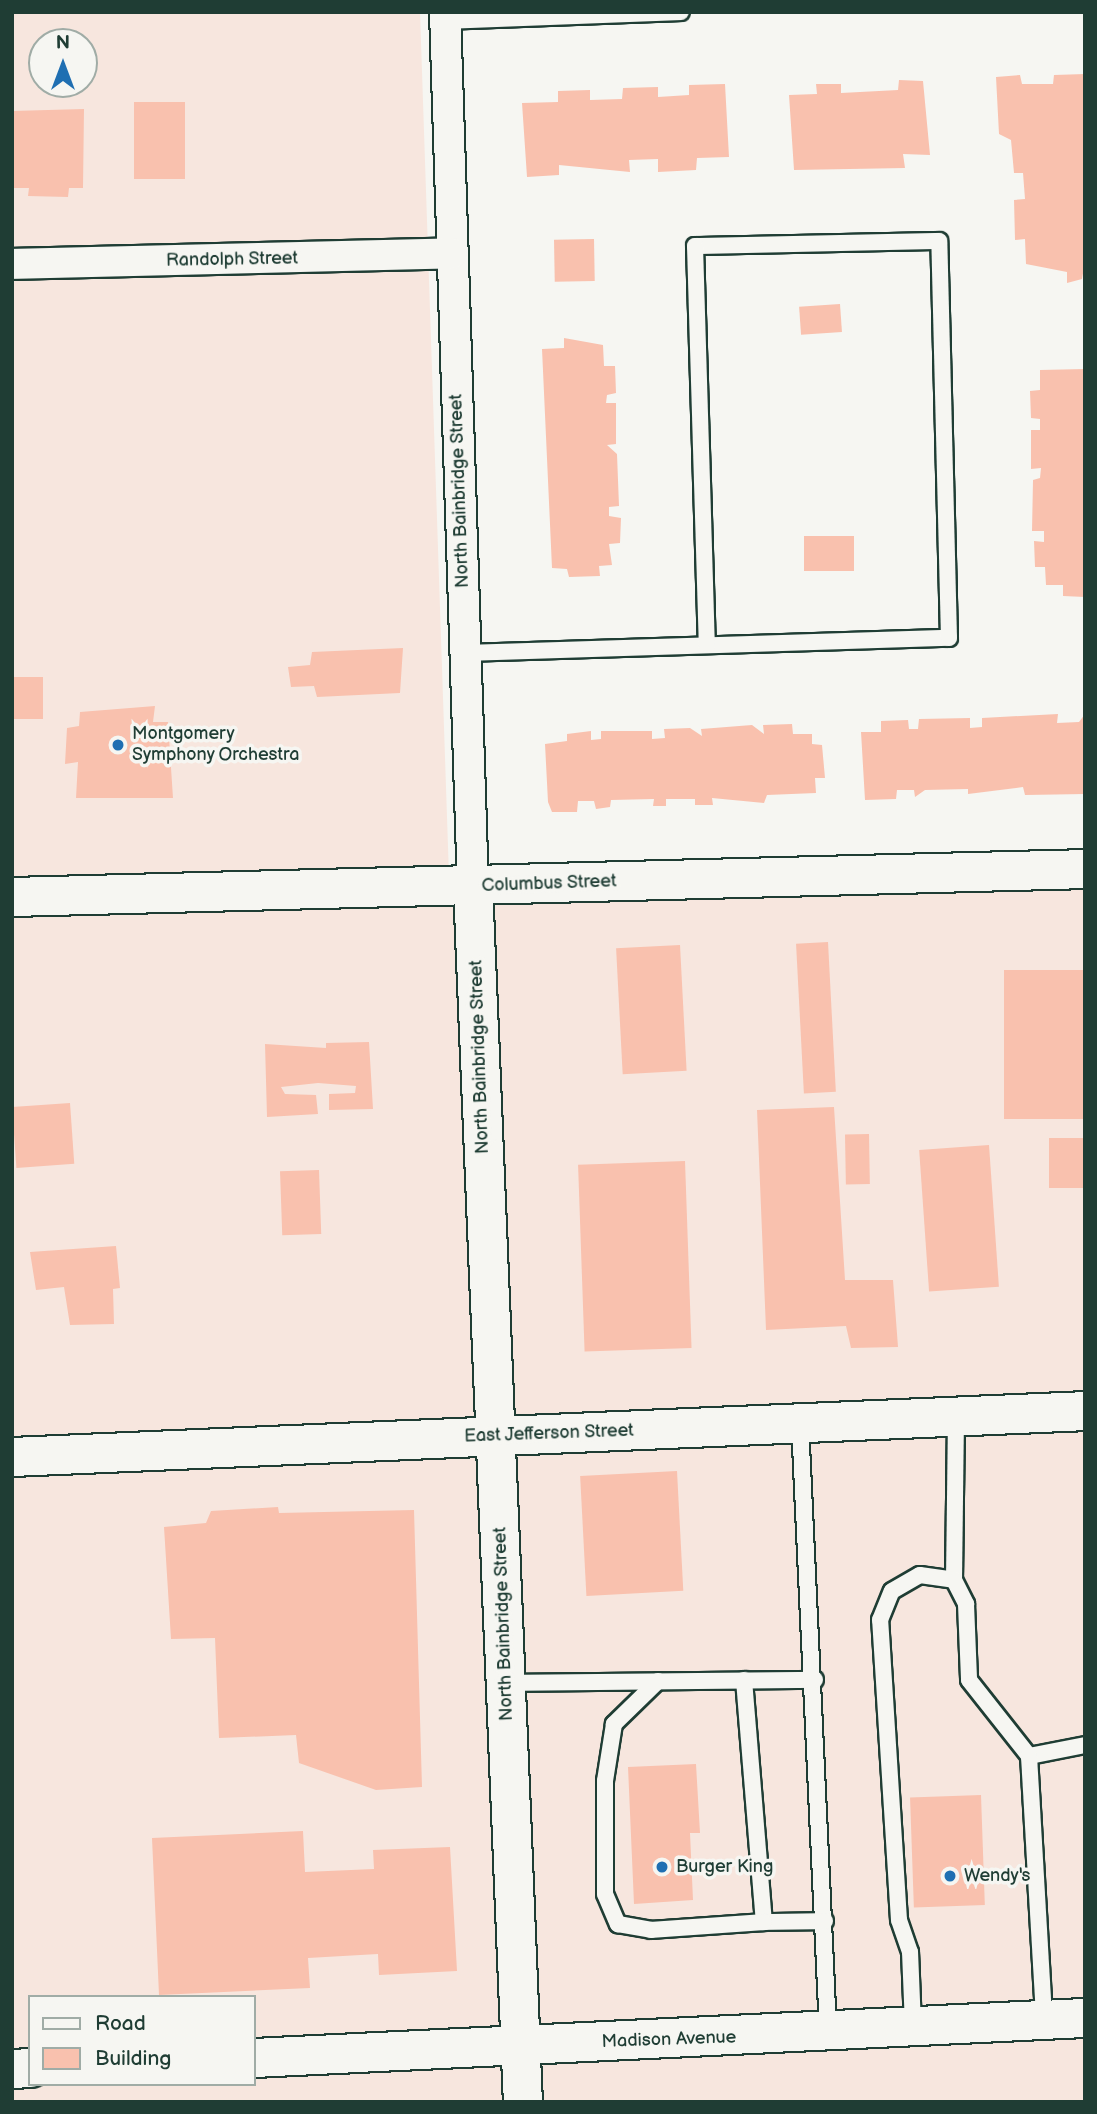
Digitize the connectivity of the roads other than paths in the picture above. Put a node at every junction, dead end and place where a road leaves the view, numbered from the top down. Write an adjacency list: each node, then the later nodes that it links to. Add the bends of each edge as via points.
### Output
1 (681, 12): 2 (lane)
2 (445, 17): 3 (street, North Bainbridge Street)
3 (452, 253): 4 (street, Randolph Street); 6 (street, North Bainbridge Street)
4 (12, 264)
5 (707, 645): 5 (lane, via 949,638 939,241 695,246); 6 (lane)
6 (465, 653): 8 (street, North Bainbridge Street)
7 (1085, 869): 8 (main road, Columbus Street)
8 (473, 886): 9 (main road, Columbus Street); 13 (main road, North Bainbridge Street)
9 (12, 897)
10 (1085, 1411): 11 (main road, East Jefferson Street)
11 (956, 1417): 12 (main road, East Jefferson Street); 15 (lane)
12 (800, 1423): 13 (main road, East Jefferson Street); 17 (lane)
13 (496, 1437): 14 (main road, East Jefferson Street); 19 (main road, North Bainbridge Street)
14 (12, 1457)
15 (954, 1580): 21 (lane, via 966,1604 969,1680); 26 (lane, via 920,1576 892,1591 880,1619 899,1920 910,1952)
16 (744, 1680): 17 (lane); 18 (lane); 23 (lane)
17 (815, 1680): 22 (lane)
18 (658, 1681): 19 (lane); 23 (lane, via 614,1724 605,1782 605,1869 618,1924 651,1930)
19 (506, 1684): 28 (main road, North Bainbridge Street)
20 (1085, 1745): 21 (lane)
21 (1029, 1756): 25 (lane)
22 (825, 1921): 23 (lane); 27 (lane)
23 (764, 1922)
24 (1085, 2018): 25 (main road, Madison Avenue)
25 (1044, 2020): 26 (main road, Madison Avenue)
26 (913, 2028): 27 (main road, Madison Avenue)
27 (828, 2033): 28 (main road, Madison Avenue)
28 (521, 2046): 29 (main road, Madison Avenue); 30 (main road, North Bainbridge Street)
29 (256, 2058)
30 (523, 2102)

